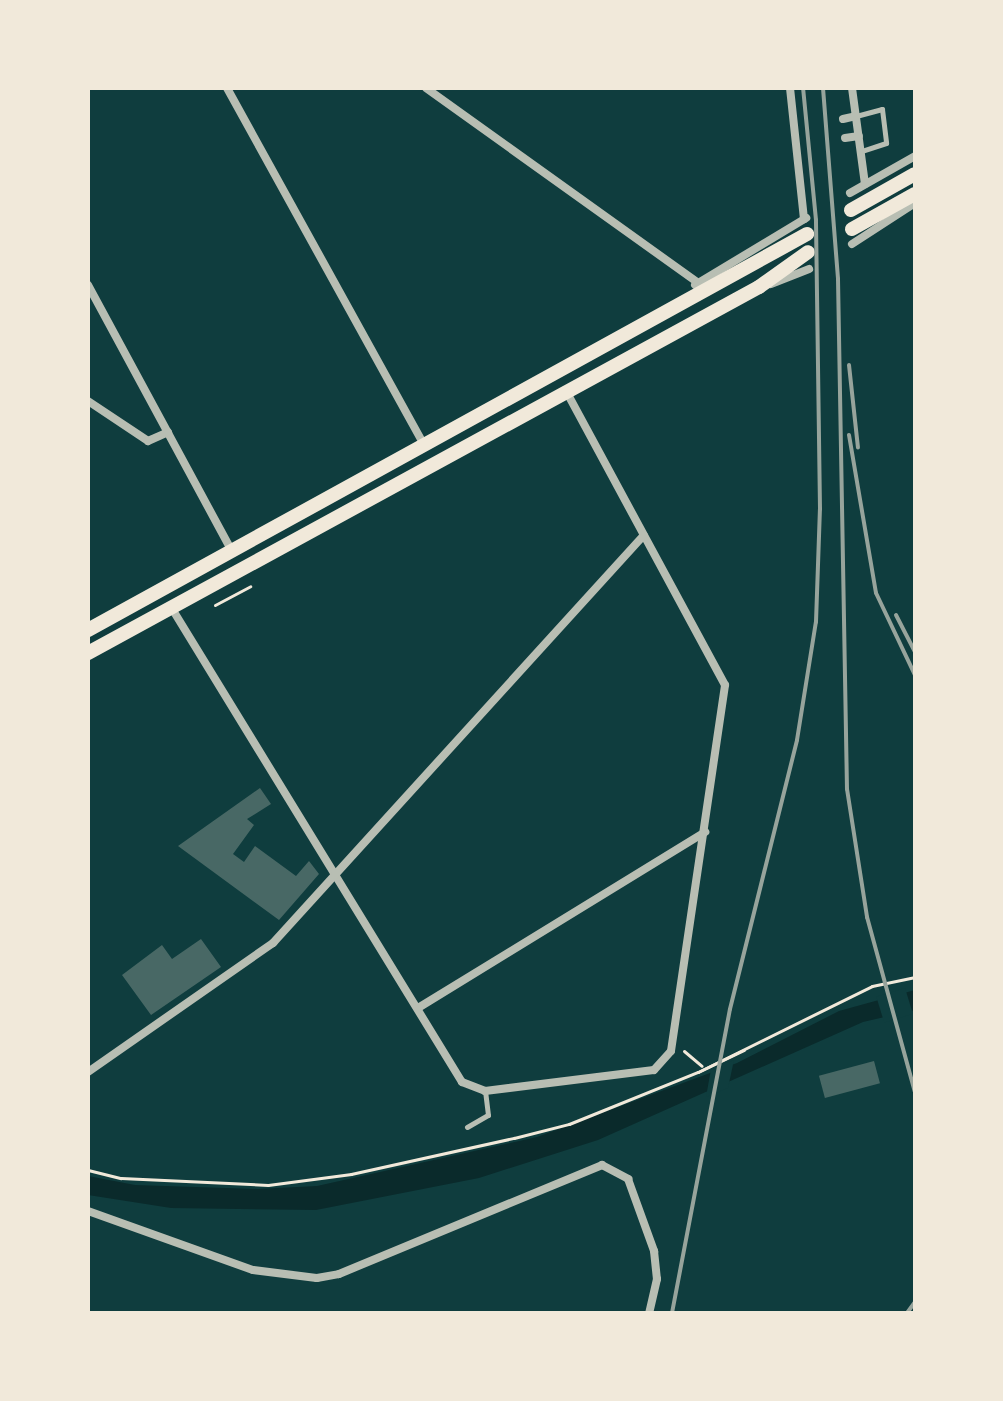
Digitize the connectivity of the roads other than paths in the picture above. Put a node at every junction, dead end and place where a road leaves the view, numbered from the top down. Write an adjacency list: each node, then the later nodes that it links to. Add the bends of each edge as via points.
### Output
1 (227, 88): 30 (street)
2 (426, 88): 22 (street)
3 (790, 88): 17 (street, via 799,127)
4 (852, 88): 5 (street)
5 (856, 116): 6 (street); 7 (street); 9 (lane, via 882,109 886,143)
6 (843, 119)
7 (859, 136): 8 (street); 9 (street)
8 (845, 138)
9 (861, 151): 12 (street)
10 (915, 156): 12 (street)
11 (915, 174): 16 (main road)
12 (865, 184): 13 (street)
13 (850, 193)
14 (915, 194): 18 (main road)
15 (915, 203): 19 (street)
16 (851, 210)
17 (806, 224): 22 (street); 25 (main road)
18 (852, 229)
19 (852, 244)
20 (808, 252): 24 (main road)
21 (809, 269): 24 (street)
22 (696, 281): 25 (street)
23 (88, 285): 29 (street)
24 (759, 287): 27 (main road)
25 (691, 297): 26 (main road)
26 (556, 371): 27 (main road); 30 (main road)
27 (567, 393): 31 (main road); 32 (street)
28 (88, 401): 29 (street, via 148,441)
29 (168, 432): 33 (street)
30 (424, 445): 31 (main road); 33 (main road)
31 (434, 465): 34 (main road)
32 (644, 535): 37 (street, via 725,685); 38 (street)
33 (231, 550): 35 (main road)
34 (171, 607): 36 (main road); 38 (street)
35 (88, 630)
36 (88, 653)
37 (705, 832): 39 (street); 41 (street, via 671,1051 661,1066)
38 (337, 875): 39 (street); 40 (street, via 273,943)
39 (418, 1008): 41 (street, via 470,1087)
40 (88, 1072)
41 (485, 1091): 42 (lane, via 488,1115)
42 (467, 1127)
43 (88, 1211): 44 (street, via 253,1270 317,1278 590,1167 614,1168 628,1179 654,1251 657,1279)
44 (649, 1313)

